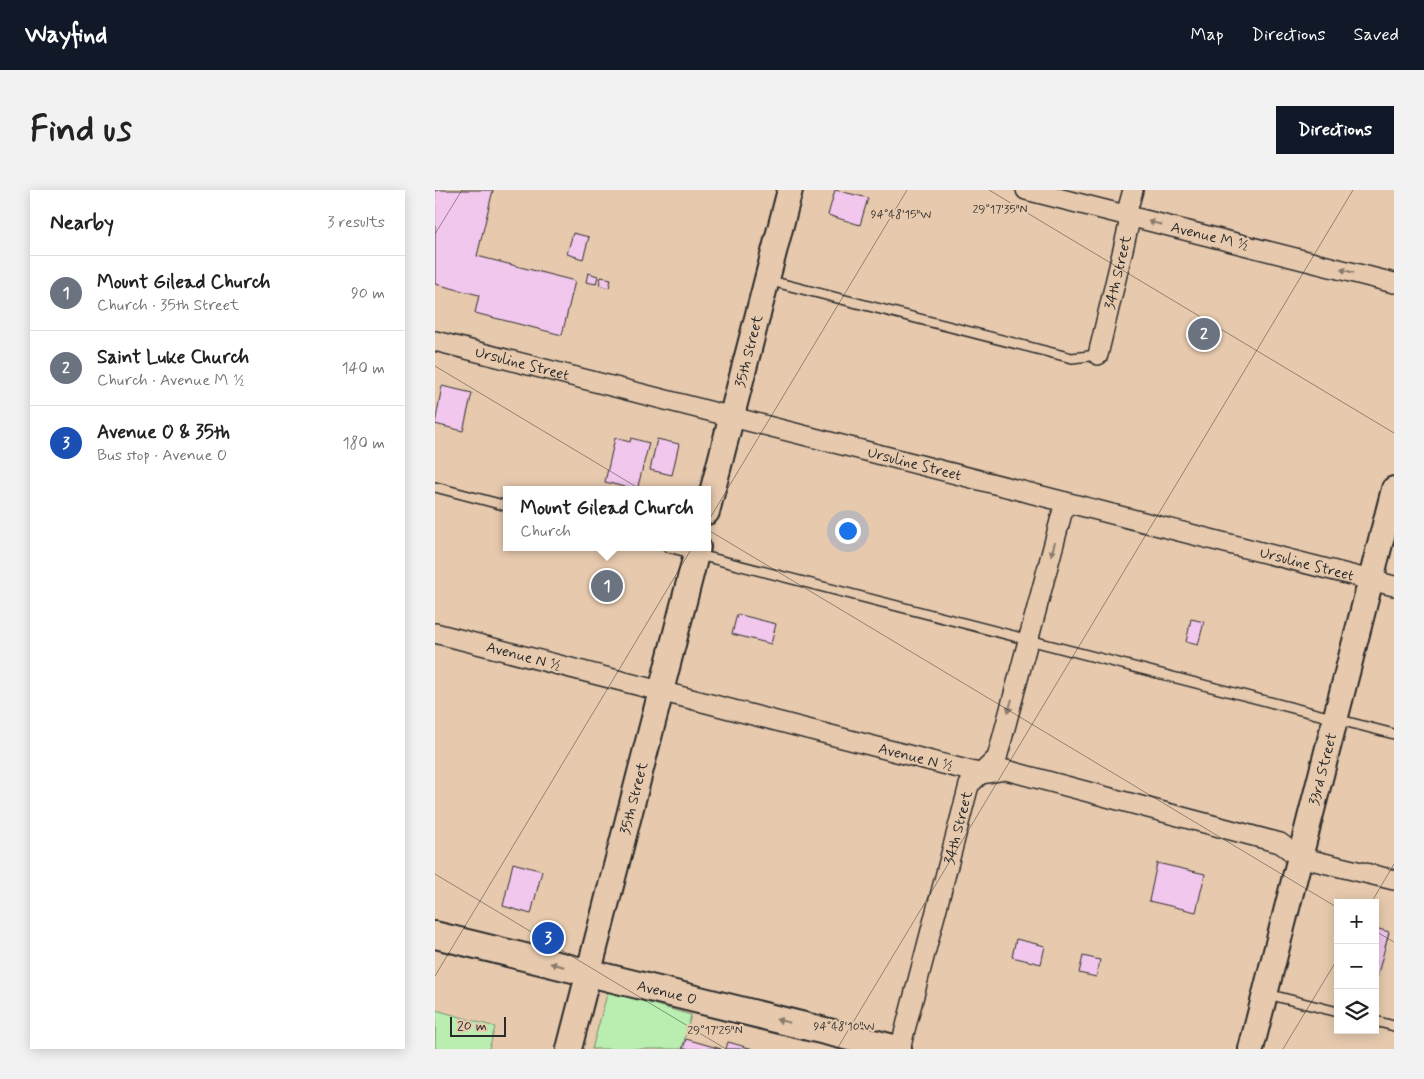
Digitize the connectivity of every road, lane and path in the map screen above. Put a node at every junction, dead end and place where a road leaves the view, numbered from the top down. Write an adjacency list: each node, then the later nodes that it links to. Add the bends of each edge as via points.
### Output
1 (790, 190): 5 (street, 35th Street)
2 (1026, 190): 4 (street, Avenue M ½)
3 (1133, 190): 4 (street, 34th Street)
4 (1127, 215): 6 (street, Avenue M ½, one-way to 4); 8 (street, 34th Street, via 1129,224)
5 (766, 280): 8 (lane, via 1072,358); 9 (street, 35th Street)
6 (1394, 283)
7 (435, 341): 9 (street, Ursuline Street)
8 (1099, 355)
9 (731, 417): 12 (street, 35th Street); 13 (street, Ursuline Street)
10 (435, 487): 14 (lane)
11 (1394, 488): 16 (street, 33rd Street)
12 (711, 496)
13 (1065, 502): 16 (street, Ursuline Street); 19 (street, 34th Street, one-way to 19)
14 (503, 505)
15 (697, 551): 19 (lane); 20 (street, 35th Street)
16 (1371, 580): 17 (street, Ursuline Street); 21 (street, 33rd Street)
17 (1394, 586)
18 (435, 633): 20 (street, Avenue N ½)
19 (1028, 641): 21 (lane); 23 (street, 34th Street, one-way to 23, via 997,758)
20 (662, 692): 23 (street, Avenue N ½); 27 (street, 35th Street)
21 (1335, 719): 22 (lane); 24 (street, 33rd Street)
22 (1394, 734)
23 (982, 774): 24 (street, Avenue N ½, via 1006,770 1280,843); 33 (street, 34th Street, via 969,785)
24 (1299, 857): 25 (street, Avenue N ½); 28 (street, 33rd Street)
25 (1394, 880)
26 (435, 935): 27 (main road, Avenue O, one-way to 26)
27 (589, 973): 32 (street, 35th Street); 33 (main road, Avenue O, one-way to 27)
28 (1264, 993): 29 (lane); 34 (street, 33rd Street)
29 (1334, 1011)
30 (1379, 1022): 31 (lane)
31 (1394, 1026)
32 (569, 1049)
33 (899, 1049)
34 (1251, 1049)

